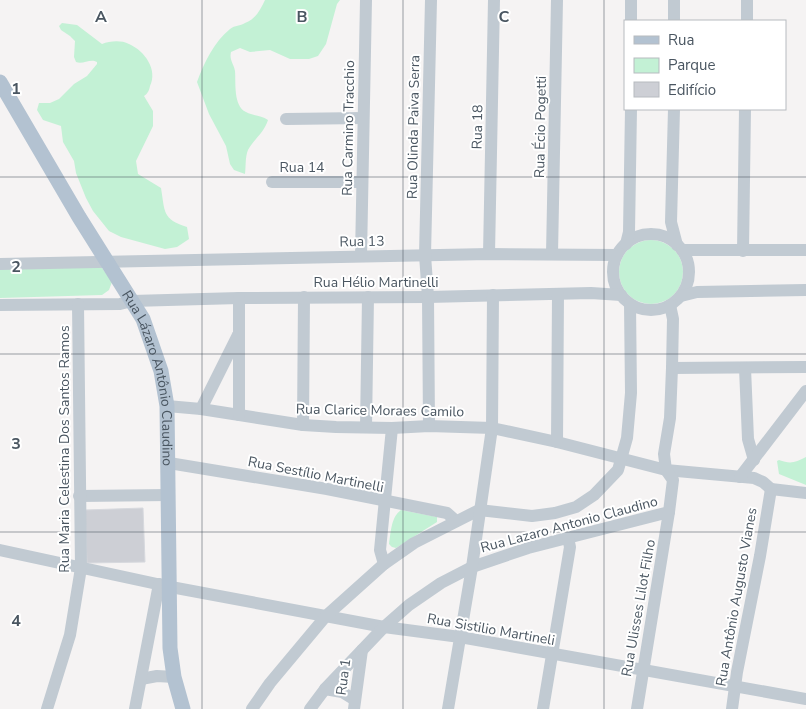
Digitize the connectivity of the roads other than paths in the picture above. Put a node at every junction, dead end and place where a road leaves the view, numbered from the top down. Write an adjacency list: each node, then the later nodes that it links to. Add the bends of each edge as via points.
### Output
1 (366, 0): 15 (street, Rua Carmino Tracchio)
2 (431, 0): 26 (street, Rua Olinda Paiva Serra)
3 (494, 0): 24 (street, Rua 18)
4 (557, 0): 25 (street, Rua Écio Pogetti)
5 (631, 0): 8 (street)
6 (674, 0): 9 (street)
7 (747, 0): 10 (street)
8 (631, 20)
9 (674, 20)
10 (747, 20)
11 (0, 82): 29 (main road, Rua Lázaro Antônio Claudino)
12 (631, 110): 19 (street, via 629,232)
13 (674, 110): 20 (street, via 671,222)
14 (745, 110): 23 (street)
15 (363, 118): 16 (street); 18 (street, Rua Carmino Tracchio)
16 (286, 119)
17 (272, 182): 18 (street, Rua 14)
18 (361, 182): 28 (street, Rua Carmino Tracchio)
19 (626, 244): 20 (street, via 652,234 665,237); 27 (street)
20 (680, 247): 23 (street); 35 (street, via 689,270 688,284)
21 (806, 250): 23 (street)
22 (0, 251): 30 (street)
23 (743, 251)
24 (489, 254): 25 (street, Rua 13); 26 (street, Rua 13)
25 (552, 254): 27 (street, Rua 13)
26 (425, 255): 28 (street, Rua 13); 38 (street, Rua Olinda Paiva Serra)
27 (617, 255): 33 (street, via 613,276)
28 (361, 256): 29 (street, Rua 13)
29 (107, 262): 30 (street, Rua 13); 40 (main road, Rua Lázaro Antônio Claudino)
30 (4, 264)
31 (806, 290): 35 (street, via 697,292)
32 (558, 294): 33 (street, Rua Hélio Martinelli); 34 (street, Rua Hélio Martinelli); 58 (street)
33 (620, 295): 42 (street)
34 (493, 296): 38 (street, Rua Hélio Martinelli); 57 (street)
35 (681, 296): 44 (street)
36 (304, 297): 37 (street, Rua Hélio Martinelli); 39 (street, Rua Hélio Martinelli); 53 (street)
37 (368, 297): 38 (street, Rua Hélio Martinelli); 55 (street)
38 (428, 297): 54 (street, Rua Olinda Paiva Serra)
39 (239, 298): 40 (street, Rua Hélio Martinelli); 45 (street)
40 (132, 301): 41 (street); 50 (main road, Rua Lázaro Antônio Claudino, via 152,343)
41 (78, 304): 43 (street); 67 (street, Rua Maria Celestina Dos Santos Ramos)
42 (630, 304): 44 (street, via 649,310); 59 (street, Rua Lazaro Antonio Claudino, via 631,393)
43 (0, 305)
44 (670, 305): 47 (street, Rua Lazaro Antonio Claudino, via 673,318)
45 (240, 333): 51 (street); 52 (street)
46 (806, 367): 48 (street)
47 (672, 368): 48 (street); 62 (street, Rua Lazaro Antonio Claudino, via 670,418 664,454)
48 (745, 368): 60 (street, via 748,439)
49 (806, 391): 60 (street)
50 (168, 406): 51 (street, Rua Clarice Moraes Camilo); 61 (main road, Rua Lázaro Antônio Claudino)
51 (202, 409): 52 (street, Rua Clarice Moraes Camilo)
52 (239, 415): 53 (street, Rua Clarice Moraes Camilo)
53 (303, 425): 55 (street, Rua Clarice Moraes Camilo)
54 (429, 426): 56 (street, Rua Clarice Moraes Camilo); 57 (street, Rua Clarice Moraes Camilo)
55 (366, 427): 56 (street, Rua Clarice Moraes Camilo)
56 (392, 428): 68 (street)
57 (492, 428): 58 (street, Rua Clarice Moraes Camilo); 69 (street)
58 (557, 442): 59 (street, Rua Clarice Moraes Camilo)
59 (622, 458): 62 (street, Rua Clarice Moraes Camilo); 69 (street, Rua Lazaro Antonio Claudino, via 618,470 594,495 576,507 532,516)
60 (754, 460): 63 (street)
61 (169, 463): 66 (main road, Rua Lázaro Antônio Claudino); 68 (street, Rua Sestílio Martinelli)
62 (666, 470): 63 (street, Rua Clarice Moraes Camilo); 70 (street, Rua Lazaro Antonio Claudino, via 672,480)
63 (740, 478): 64 (street, Rua Clarice Moraes Camilo, via 754,478)
64 (771, 490): 65 (street); 86 (street, Rua Antônio Augusto Vianes)
65 (806, 493)
66 (170, 495): 67 (street); 77 (main road, Rua Lázaro Antônio Claudino)
67 (79, 496): 76 (street, Rua Maria Celestina Dos Santos Ramos)
68 (385, 502): 71 (street, Rua Sestílio Martinelli, via 447,513); 74 (street, via 380,550)
69 (479, 510): 71 (street); 75 (street)
70 (669, 512): 72 (street, Rua Lazaro Antonio Claudino); 83 (street, Rua Ulisses Lilot Filho)
71 (456, 521): 74 (street, via 414,543)
72 (568, 538): 75 (street, Rua Lazaro Antonio Claudino); 82 (street, via 570,548)
73 (0, 550): 76 (street, Rua Sistilio Martineli)
74 (384, 564): 78 (street)
75 (472, 567): 79 (street, Rua Lazaro Antonio Claudino, via 409,604); 80 (street)
76 (81, 568): 77 (street, Rua Sistilio Martineli); 90 (street, Rua Maria Celestina Dos Santos Ramos, via 70,635)
77 (165, 586): 78 (street, Rua Sistilio Martineli); 84 (main road, Rua Lázaro Antônio Claudino); 85 (street)
78 (326, 616): 79 (street, Rua Sistilio Martineli); 93 (street)
79 (384, 627): 80 (street, Rua Sistilio Martineli); 81 (street, Rua Lazaro Antonio Claudino)
80 (460, 637): 82 (street, Rua Sistilio Martineli); 95 (street)
81 (362, 650): 87 (street, Rua Lazaro Antonio Claudino); 89 (street, Rua 1)
82 (551, 655): 83 (street, Rua Sistilio Martineli); 96 (street)
83 (642, 671): 86 (street, Rua Sistilio Martineli); 97 (street, Rua Ulisses Lilot Filho)
84 (174, 677): 85 (street); 92 (main road, Rua Lázaro Antônio Claudino)
85 (141, 679): 91 (street)
86 (735, 685): 88 (street, Rua Sistilio Martineli); 98 (street, Rua Antônio Augusto Vianes)
87 (325, 689): 89 (street, via 342,692); 94 (street, Rua Lazaro Antonio Claudino)
88 (806, 699)
89 (355, 704)
90 (47, 709)
91 (135, 709)
92 (183, 709)
93 (252, 709)
94 (310, 709)
95 (448, 709)
96 (542, 709)
97 (637, 709)
98 (732, 709)

